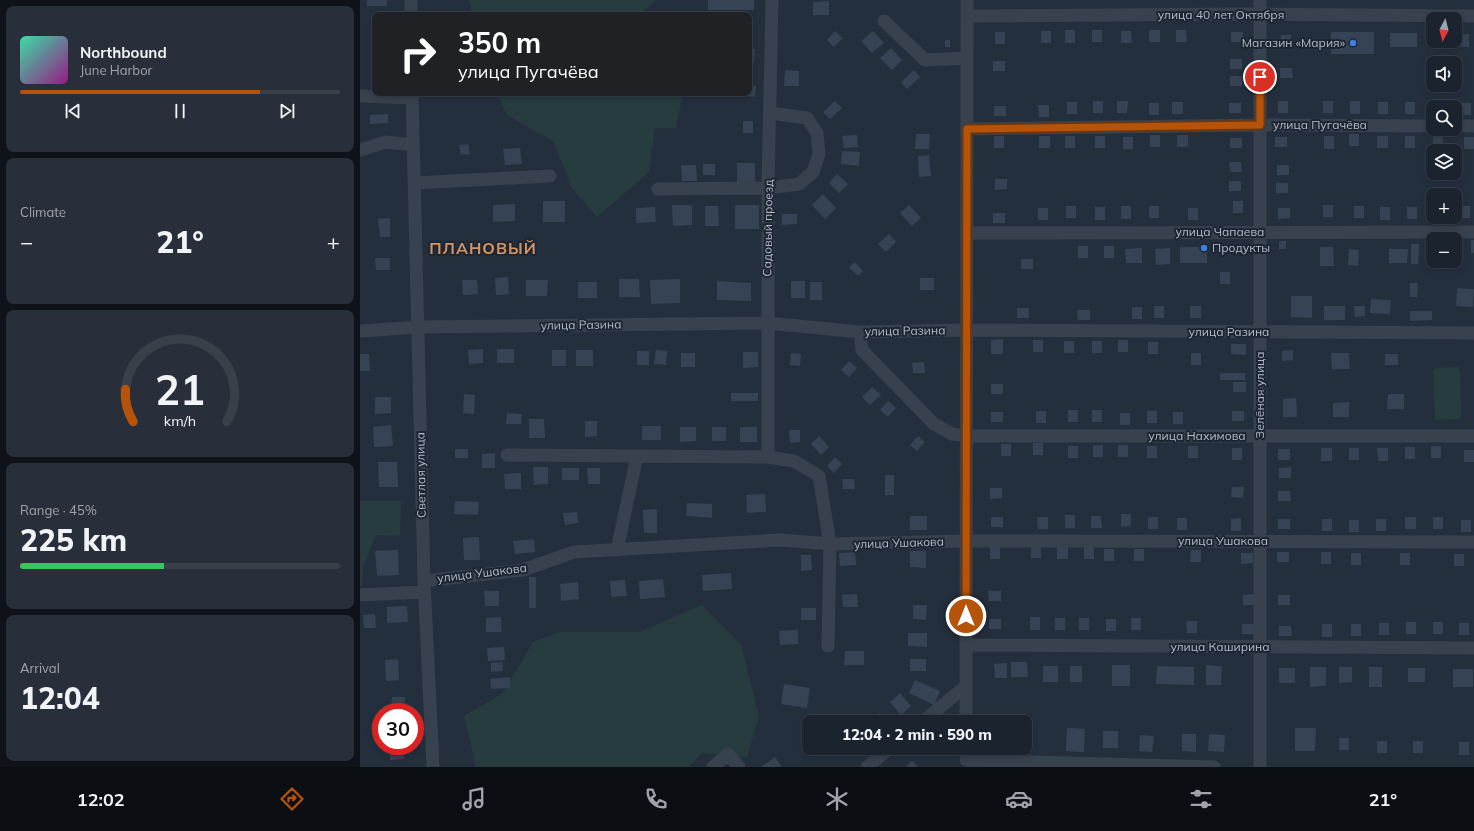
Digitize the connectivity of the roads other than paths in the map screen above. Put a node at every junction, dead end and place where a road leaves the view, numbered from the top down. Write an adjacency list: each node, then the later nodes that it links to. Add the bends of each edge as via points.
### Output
1 (411, 0): 5 (street)
2 (772, 0): 14 (street, Садовый проезд)
3 (967, 0): 7 (street)
4 (1260, 0): 6 (street, Зелёная улица)
5 (411, 12)
6 (1260, 14): 7 (street, улица 40 лет Октября); 8 (street, улица 40 лет Октября); 15 (street, Зелёная улица)
7 (967, 16): 10 (street)
8 (1474, 16)
9 (884, 21): 10 (street, via 924,60)
10 (967, 58): 19 (street)
11 (360, 96): 12 (street)
12 (372, 96)
13 (412, 96): 20 (street, Светлая улица)
14 (770, 113): 24 (street, Садовый проезд); 24 (street, via 807,118 817,133 819,154 813,172 799,184)
15 (1260, 125): 16 (street, улица Пугачёва); 19 (street, улица Пугачёва); 26 (street, Зелёная улица)
16 (1426, 126)
17 (1462, 126): 18 (street)
18 (1474, 126)
19 (967, 129): 28 (street)
20 (413, 145): 21 (street, via 386,142); 23 (street, Светлая улица)
21 (360, 150)
22 (550, 176): 23 (street)
23 (414, 183): 30 (street, Светлая улица)
24 (768, 188): 25 (street); 29 (street, Садовый проезд)
25 (658, 189)
26 (1260, 232): 27 (street, улица Чапаева); 28 (street, улица Чапаева); 34 (street, Зелёная улица)
27 (1474, 232)
28 (967, 233): 31 (street)
29 (767, 323): 30 (street, улица Разина); 33 (street, улица Разина); 41 (street, Садовый проезд)
30 (418, 327): 32 (street, улица Разина); 47 (street, Светлая улица)
31 (967, 330): 33 (street, улица Разина); 34 (street, улица Разина); 36 (street)
32 (360, 331)
33 (860, 332): 36 (street, улица Нахимова, via 862,350 934,424 952,434)
34 (1260, 332): 35 (street, улица Разина); 37 (street, Зелёная улица)
35 (1474, 333)
36 (967, 436): 37 (street, улица Нахимова); 42 (street)
37 (1260, 436): 38 (street, улица Нахимова); 43 (street, Зелёная улица)
38 (1474, 436)
39 (507, 455): 40 (street)
40 (637, 456): 41 (street); 46 (street)
41 (768, 457): 45 (street, via 794,461 819,476)
42 (966, 541): 43 (street, улица Ушакова); 45 (street, улица Ушакова); 49 (street)
43 (1260, 541): 44 (street, улица Ушакова); 51 (street, Зелёная улица)
44 (1474, 542)
45 (830, 544): 46 (street, улица Ушакова, via 782,540); 50 (street)
46 (617, 550): 47 (street, улица Ушакова, via 574,552 523,570)
47 (424, 586): 48 (street, улица Ушакова); 58 (street, Светлая улица)
48 (360, 594)
49 (966, 645): 51 (street, улица Каширина); 53 (street)
50 (828, 646)
51 (1260, 647): 52 (street, улица Каширина); 63 (street, Зелёная улица)
52 (1474, 648)
53 (966, 686): 54 (street); 55 (street)
54 (931, 715)
55 (966, 715)
56 (882, 755): 61 (street)
57 (966, 758): 62 (street)
58 (433, 767)
59 (713, 767): 60 (street, via 728,754)
60 (739, 767)
61 (867, 767)
62 (1214, 767)
63 (1260, 767)

